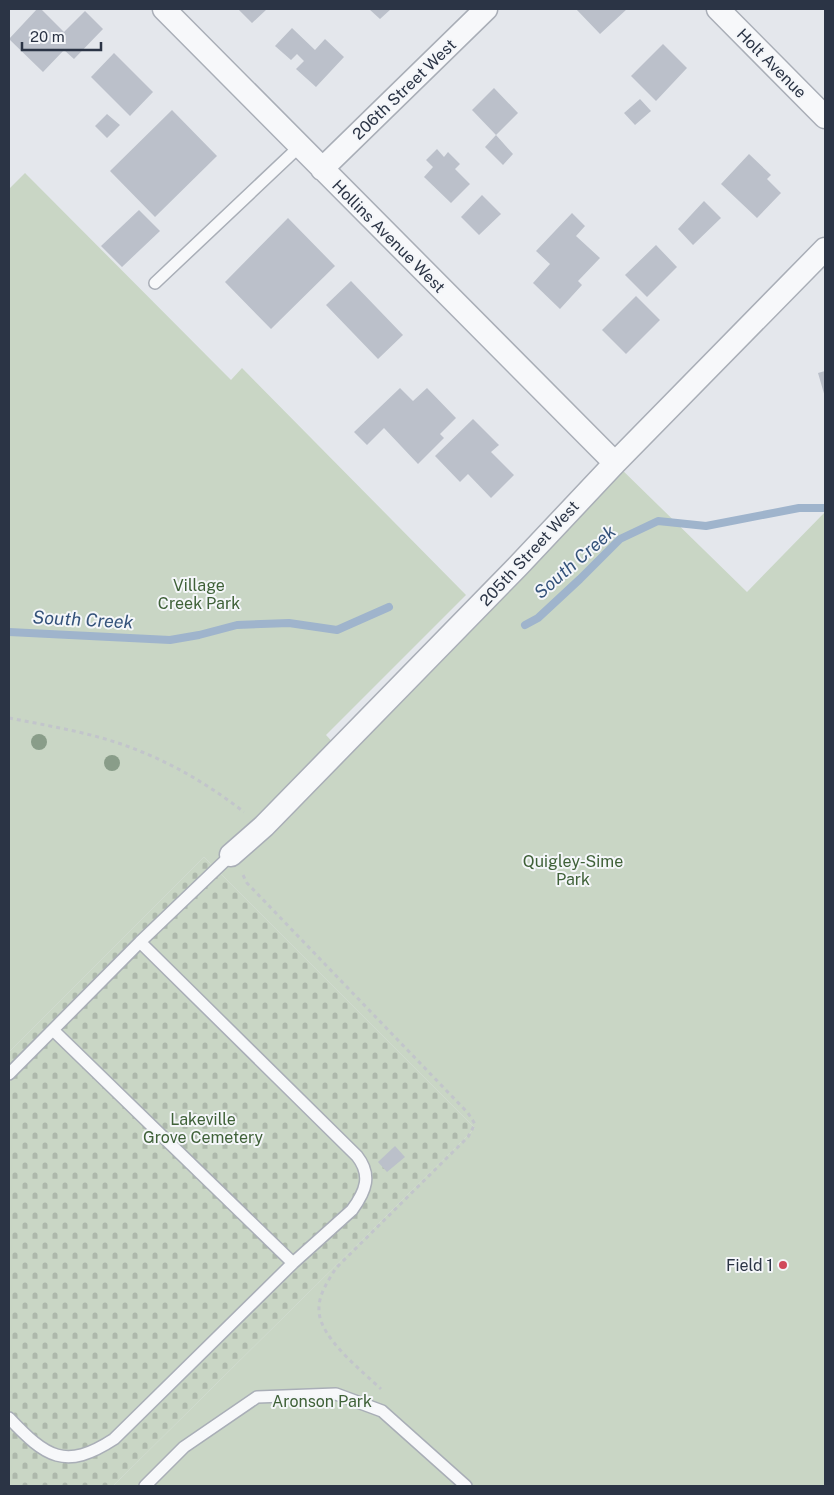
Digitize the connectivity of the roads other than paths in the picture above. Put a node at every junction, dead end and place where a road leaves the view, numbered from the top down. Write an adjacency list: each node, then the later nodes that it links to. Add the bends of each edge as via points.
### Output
1 (164, 9): 5 (street, Hollins Avenue West)
2 (486, 9): 6 (street, 206th Street West)
3 (718, 9): 4 (street, Holt Avenue)
4 (825, 117)
5 (300, 146): 6 (street, Hollins Avenue West); 8 (lane)
6 (322, 169): 9 (street, Hollins Avenue West)
7 (825, 250): 9 (street, 205th Street West)
8 (155, 283)
9 (614, 462): 10 (street, 205th Street West, via 511,573 264,826)
10 (231, 855): 11 (lane)
11 (140, 942): 12 (lane); 14 (lane, via 364,1164 365,1188 360,1200)
12 (53, 1030): 13 (lane); 14 (lane)
13 (9, 1074)
14 (293, 1263): 15 (lane, via 114,1439 103,1446 72,1458 60,1456 30,1441)
15 (9, 1418)
16 (145, 1486): 17 (lane, via 184,1447 257,1397 336,1394 382,1411)
17 (466, 1486)

